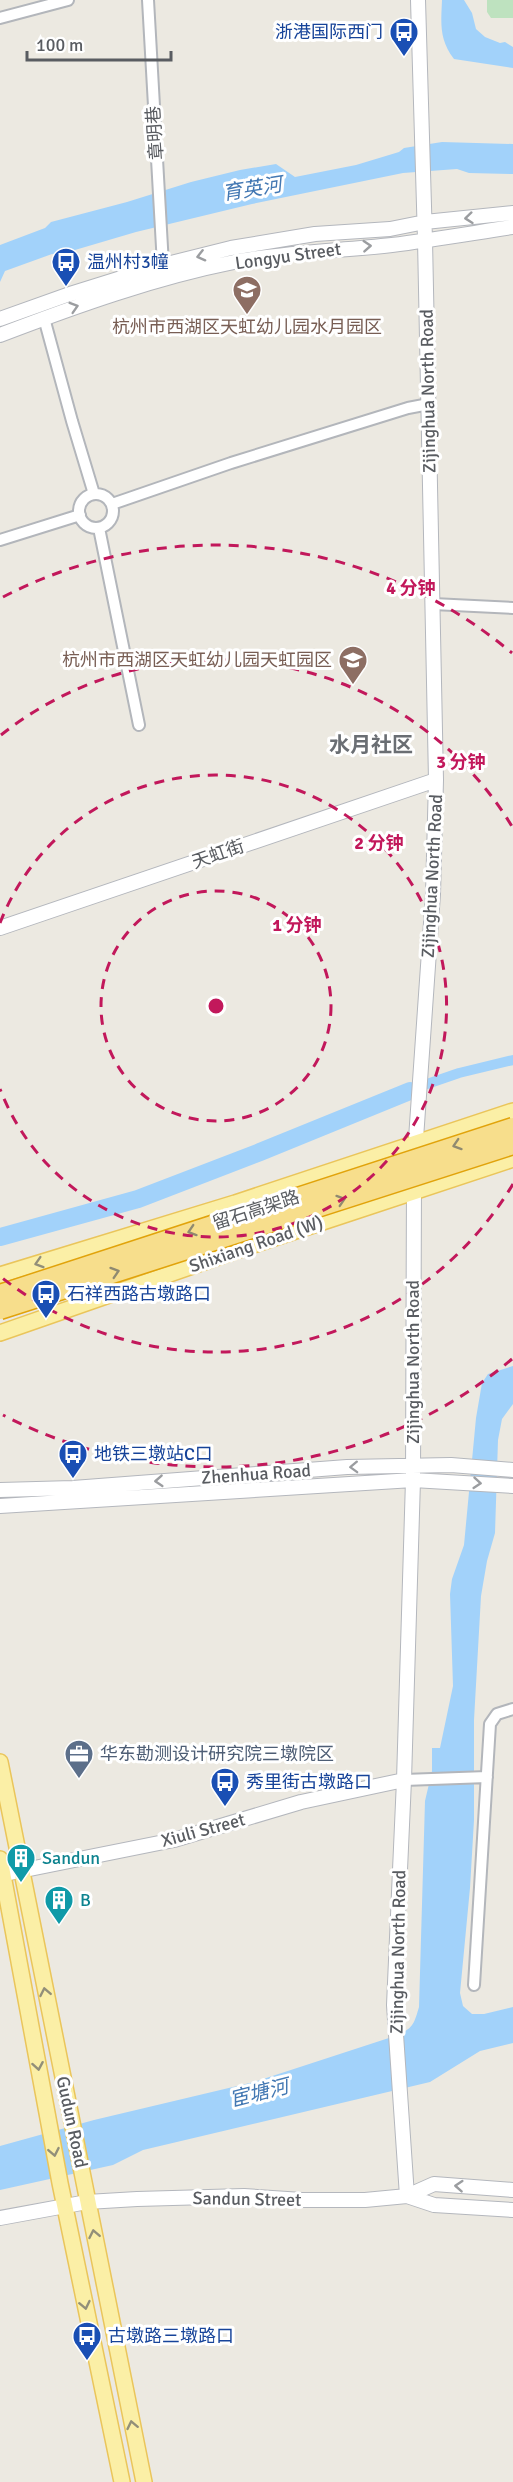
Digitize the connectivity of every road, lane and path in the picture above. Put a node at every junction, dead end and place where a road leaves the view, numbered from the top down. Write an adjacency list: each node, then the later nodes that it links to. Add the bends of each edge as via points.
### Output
1 (68, 0): 4 (street)
2 (148, 0): 9 (street, 章明巷)
3 (418, 0): 6 (street, Zijinghua North Road)
4 (0, 18)
5 (513, 213): 6 (street, Longyu Street, one-way to 6)
6 (425, 222): 8 (street, Zijinghua North Road); 9 (street, Longyu Street, one-way to 9, via 390,230 315,234 231,248)
7 (513, 227): 8 (street, Longyu Street)
8 (425, 240): 10 (street, Longyu Street, one-way to 8, via 234,262); 13 (street, Zijinghua North Road)
9 (163, 265): 11 (street, Longyu Street)
10 (44, 318): 12 (street, Longyu Street); 14 (street)
11 (0, 319)
12 (0, 335)
13 (429, 404): 15 (street, via 231,463); 19 (street, Zijinghua North Road)
14 (94, 494): 15 (street, via 105,496); 16 (street, via 84,499)
15 (112, 504): 17 (street, via 111,519)
16 (80, 515): 17 (street, via 85,524); 18 (street)
17 (99, 528): 21 (street)
18 (0, 540)
19 (433, 604): 20 (street); 22 (street, Zijinghua North Road)
20 (513, 608)
21 (139, 725)
22 (436, 780): 23 (street, 天虹街); 26 (street, Zijinghua North Road, via 433,894)
23 (0, 928)
24 (513, 1111): 26 (main road)
25 (513, 1127): 31 (highway, 留石高架路, one-way to 31, bridge)
26 (415, 1142): 29 (street, Zijinghua North Road); 30 (main road, one-way to 30, via 235,1203)
27 (513, 1145): 32 (highway, 留石高架路, one-way to 27, bridge)
28 (513, 1159): 29 (main road, Shixiang Road (W))
29 (414, 1190): 33 (main road, Shixiang Road (W)); 34 (street, Zijinghua North Road)
30 (0, 1275)
31 (0, 1294)
32 (0, 1310)
33 (0, 1333)
34 (412, 1465): 35 (street, Zhenhua Road); 36 (street, Zijinghua North Road); 38 (street, Zhenhua Road, one-way to 38)
35 (511, 1470)
36 (413, 1480): 37 (street, Zhenhua Road, one-way to 37); 39 (street, Zhenhua Road); 43 (street, Zijinghua North Road)
37 (510, 1486)
38 (0, 1491)
39 (0, 1506)
40 (513, 1709): 42 (street, via 497,1714 490,1724)
41 (0, 1762): 45 (main road, Gudun Road)
42 (487, 1777): 43 (street); 47 (street)
43 (404, 1780): 45 (street, Xiuli Street, via 301,1802 174,1840); 49 (street, Zijinghua North Road, via 394,2026)
44 (0, 1859): 46 (main road, Gudun Road)
45 (21, 1870): 46 (street, Xiuli Street); 50 (main road, Gudun Road, one-way to 45)
46 (1, 1875): 51 (main road, Gudun Road, one-way to 51)
47 (474, 1985)
48 (513, 2190): 49 (street, Sandun Street, one-way to 49, via 434,2184)
49 (407, 2196): 50 (street, Sandun Street, via 365,2200 244,2196); 52 (street, Sandun Street, via 434,2205)
50 (87, 2202): 51 (street, Sandun Street); 55 (main road, Gudun Road, one-way to 50)
51 (65, 2206): 53 (street, Sandun Street); 54 (main road, Gudun Road, one-way to 54)
52 (513, 2210)
53 (0, 2218)
54 (122, 2482)
55 (144, 2482)

